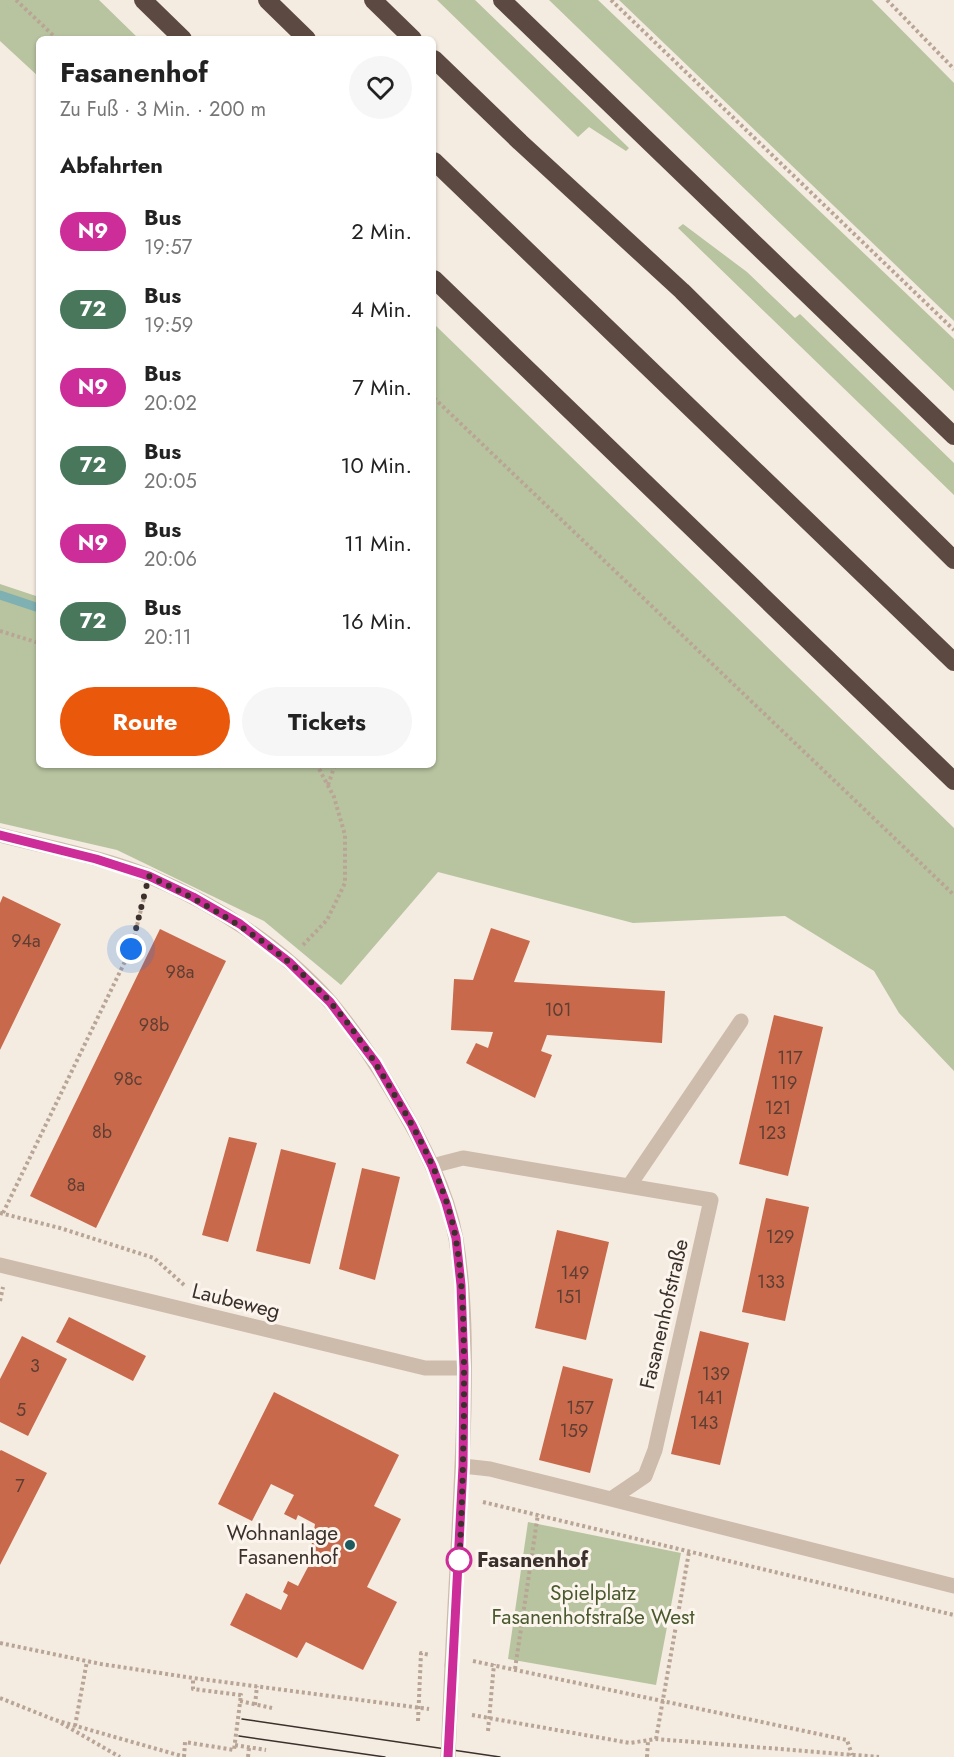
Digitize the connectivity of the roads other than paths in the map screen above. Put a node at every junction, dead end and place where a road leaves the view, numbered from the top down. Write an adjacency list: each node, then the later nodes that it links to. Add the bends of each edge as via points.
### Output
1 (143, 0): 5 (highway)
2 (267, 0): 6 (highway)
3 (373, 0): 7 (highway)
4 (502, 0): 11 (highway)
5 (180, 36)
6 (304, 36)
7 (410, 36)
8 (436, 60): 12 (highway, via 682,291)
9 (436, 163): 13 (highway)
10 (436, 281): 14 (highway)
11 (954, 436)
12 (954, 560)
13 (954, 662)
14 (954, 781)
15 (0, 835): 17 (street, via 149,876 240,924 289,962 330,1002 376,1063)
16 (741, 1021): 18 (street)
17 (432, 1166): 18 (street, Fasanenhofstraße, via 463,1158); 20 (street, via 456,1238)
18 (630, 1186): 22 (street, Fasanenhofstraße, via 711,1200 656,1449 645,1476)
19 (0, 1264): 20 (street, Laubeweg, via 425,1368)
20 (464, 1368): 21 (street)
21 (463, 1466): 22 (street); 24 (street, bridge)
22 (611, 1499): 23 (street)
23 (954, 1586)
24 (448, 1757)

